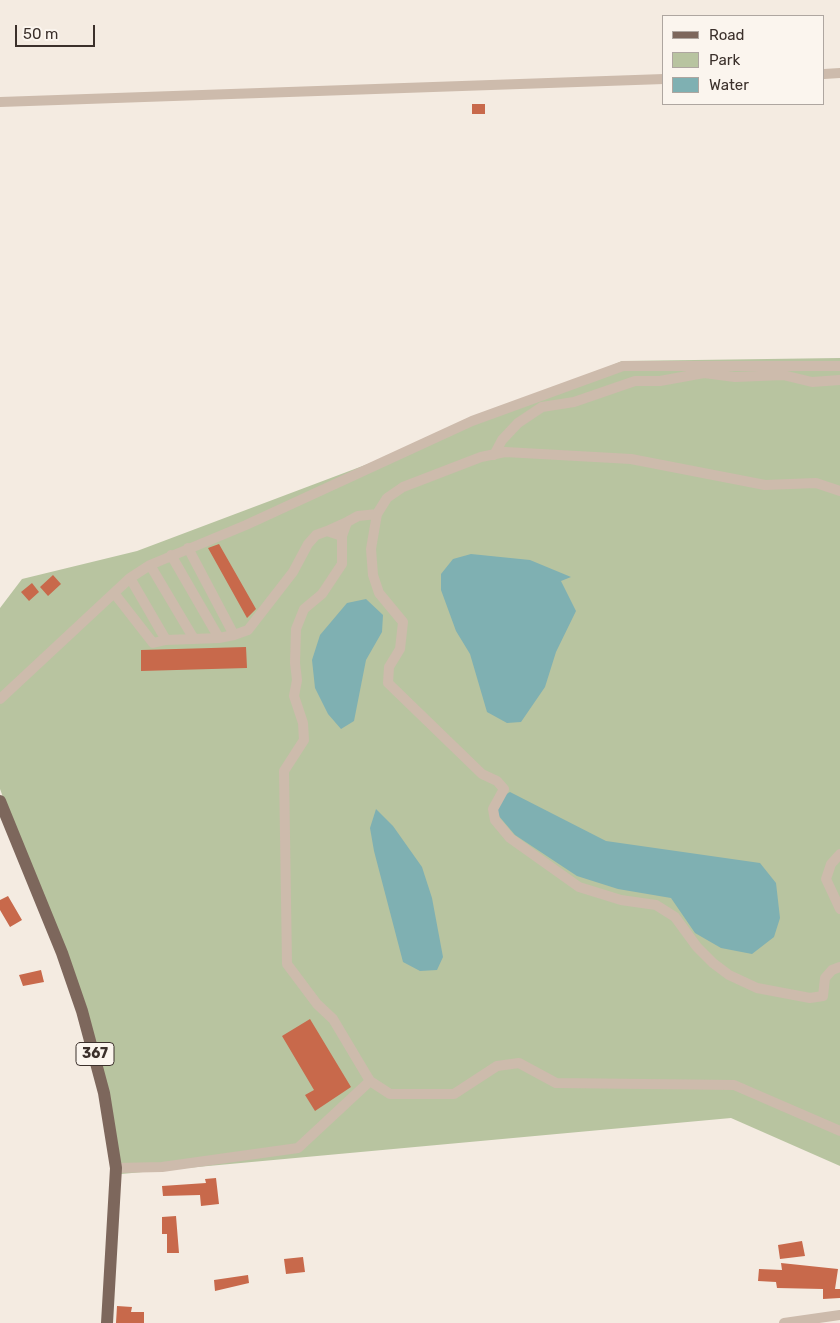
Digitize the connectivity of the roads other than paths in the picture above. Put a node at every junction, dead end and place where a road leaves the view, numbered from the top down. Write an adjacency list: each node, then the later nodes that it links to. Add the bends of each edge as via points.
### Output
1 (840, 73): 2 (street)
2 (825, 74)
3 (662, 79): 4 (street)
4 (0, 102)
5 (840, 366): 13 (street, via 623,366 472,421 246,525)
6 (840, 380): 7 (street, via 812,382 783,375 735,377 704,373 660,381 635,381 574,402 542,407 518,422)
7 (494, 454): 8 (street, via 631,459 765,485 816,483); 9 (street, via 403,487 387,498)
8 (840, 491)
9 (377, 514): 10 (street, via 358,516); 26 (street, via 372,548 373,575 379,593 402,622 400,648 389,667 388,683 482,774 497,781 504,789 493,809 495,820 510,838 580,887 621,900 656,905 676,917 697,948 713,963 756,988 810,998 822,996 825,978 832,970)
10 (347, 522): 11 (street); 12 (street)
11 (327, 530): 12 (street); 18 (street, via 308,544 293,572 248,630)
12 (342, 536): 27 (street, via 342,564 322,594 304,609 296,629 297,680 294,696 303,723 304,740 284,771 287,964 317,1004 333,1019)
13 (188, 548): 14 (street); 18 (street)
14 (171, 555): 15 (street); 19 (street)
15 (150, 566): 16 (street); 20 (street)
16 (130, 578): 17 (street); 21 (street)
17 (114, 593): 21 (street, via 153,643); 22 (street)
18 (234, 635): 19 (street)
19 (219, 638): 20 (street)
20 (194, 639): 21 (street)
21 (166, 640)
22 (0, 699)
23 (0, 800): 29 (main road, 367, via 82,1011 104,1093)
24 (840, 854): 25 (street, via 831,864 826,879)
25 (840, 909)
26 (840, 968)
27 (370, 1081): 28 (street, via 390,1094 454,1094 497,1066 519,1063 556,1082 734,1085); 29 (street, via 298,1148 162,1167)
28 (840, 1131)
29 (116, 1168): 31 (main road, 367)
30 (840, 1315): 32 (street)
31 (107, 1323)
32 (784, 1323)

